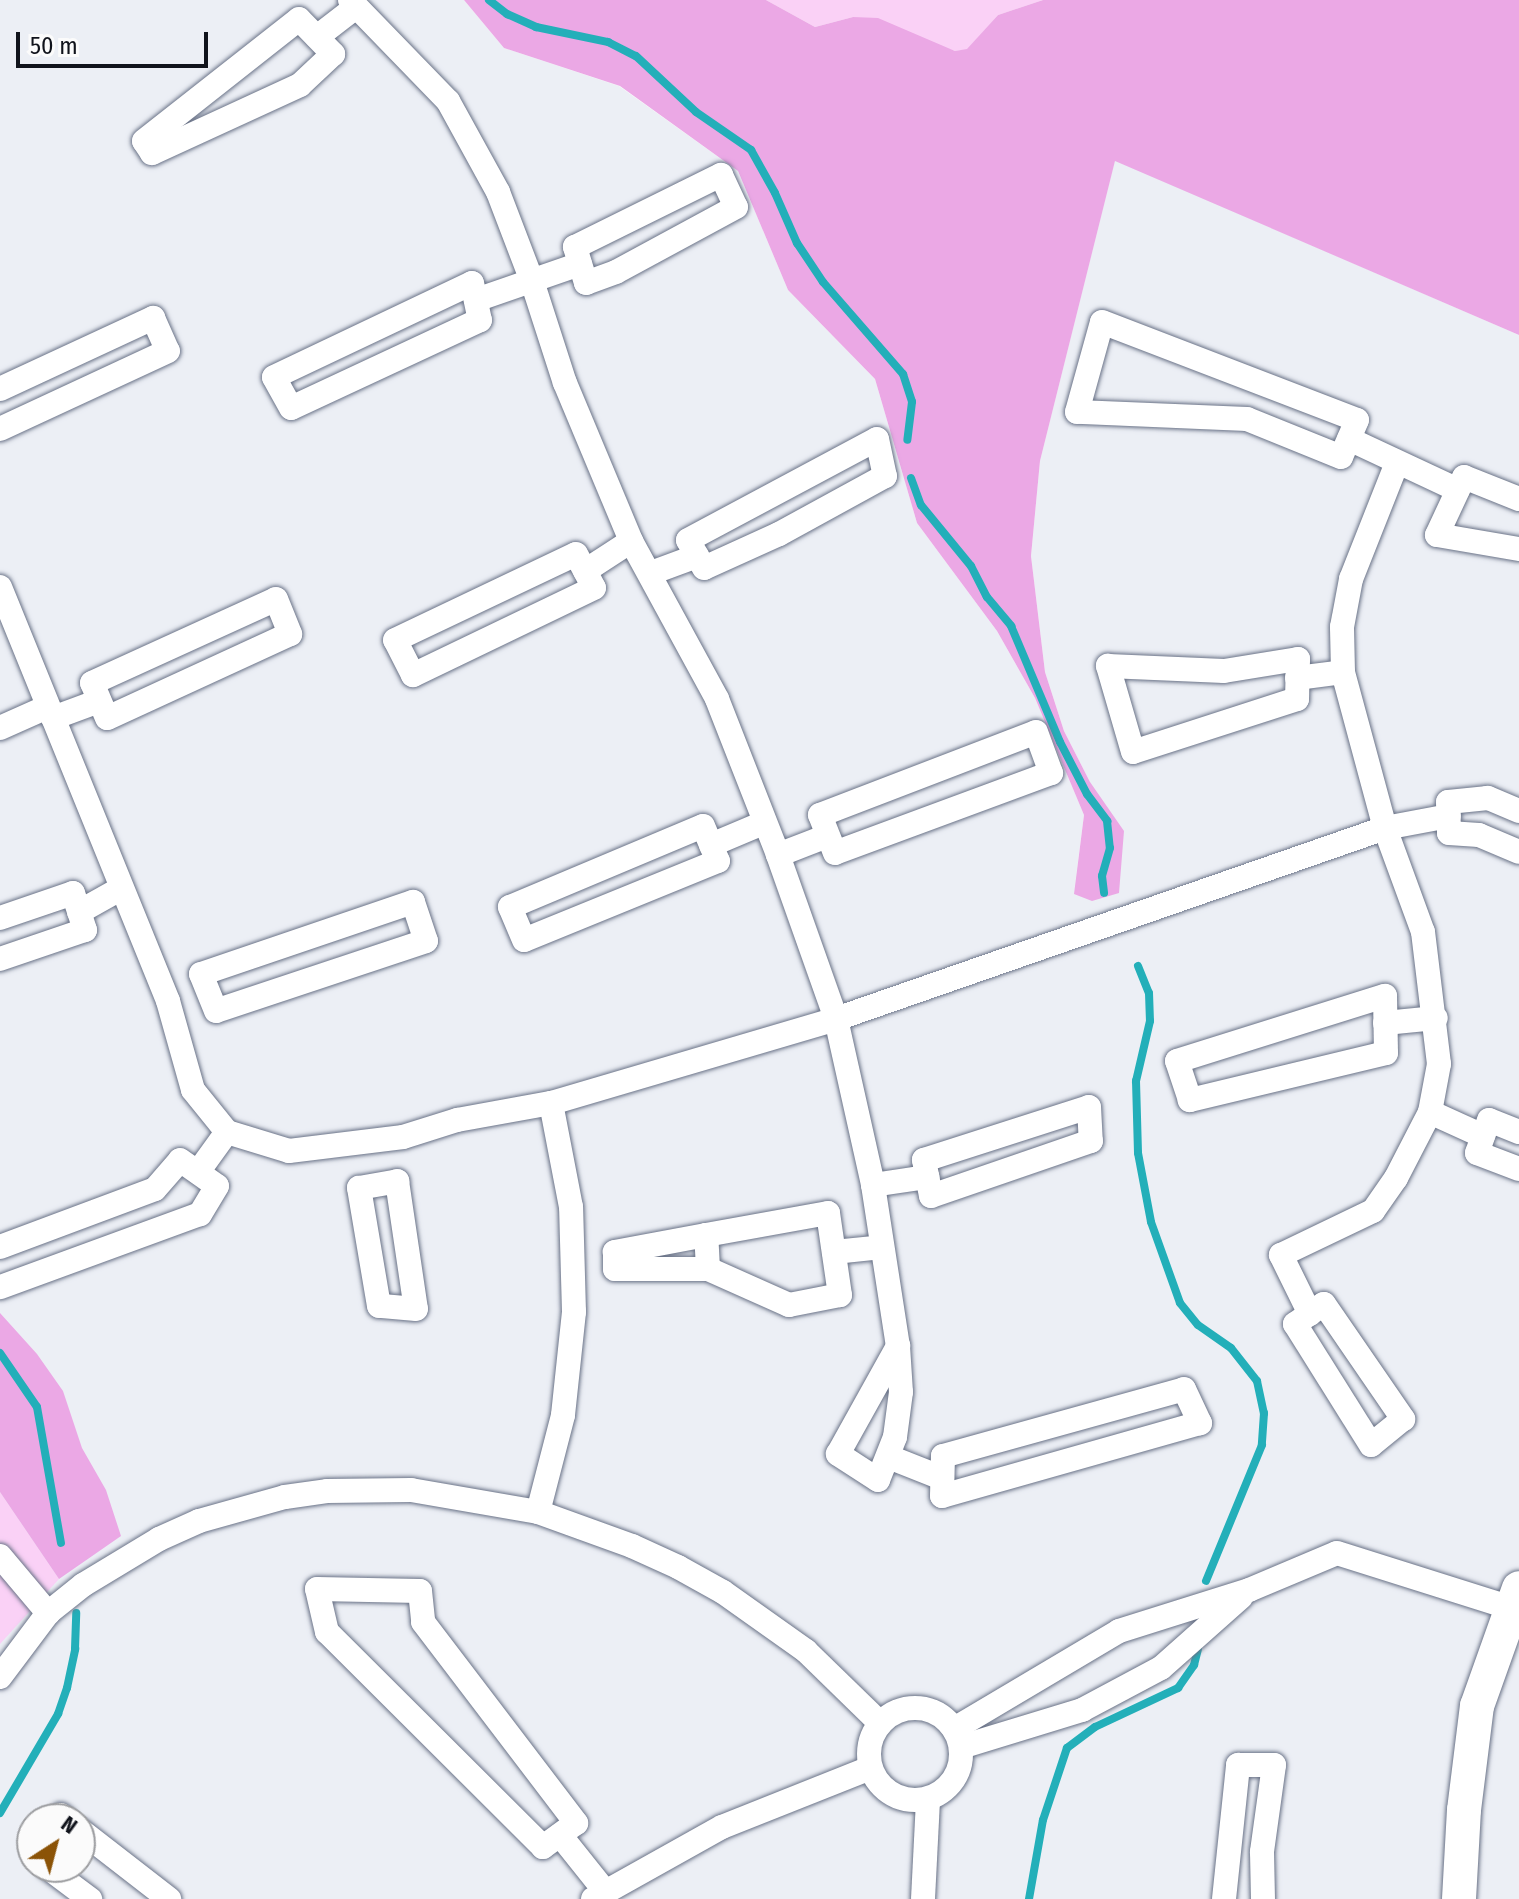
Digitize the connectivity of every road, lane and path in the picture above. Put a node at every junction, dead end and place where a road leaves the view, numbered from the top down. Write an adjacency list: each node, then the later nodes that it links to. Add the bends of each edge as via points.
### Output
1 (353, 3): 2 (street); 4 (street, via 448,101 498,192)
2 (317, 37): 2 (street, via 333,54 300,85 152,153 144,141 299,19)
3 (580, 264): 3 (street, via 586,283 606,276 736,207 721,175 575,247); 4 (street)
4 (532, 281): 5 (street); 12 (street, via 565,383)
5 (476, 300): 5 (street, via 480,320 291,408 274,377 472,283)
6 (0, 389): 7 (street, via 153,318 168,351)
7 (0, 429)
8 (1349, 439): 8 (street, via 1341,457 1247,419 1077,412 1102,322 1357,420); 9 (street)
9 (1397, 463): 10 (street); 18 (street, via 1351,579 1342,627)
10 (1458, 490): 11 (street, via 1464,477); 13 (street, via 1437,535)
11 (1519, 499)
12 (631, 541): 15 (street); 16 (street)
13 (1519, 549)
14 (697, 556): 14 (street, via 688,540 877,439 885,476 704,568); 16 (street)
15 (585, 571): 15 (street, via 594,588 413,675 395,640 576,554)
16 (651, 573): 25 (street, via 717,699)
17 (0, 587): 21 (street)
18 (1343, 672): 19 (street); 26 (street)
19 (1297, 678): 19 (street, via 1298,659 1224,671 1108,666 1133,752 1297,699)
20 (99, 701): 20 (street, via 92,683 276,599 290,634 107,718); 21 (street)
21 (50, 713): 22 (street); 31 (street)
22 (0, 728)
23 (1519, 811): 24 (street, via 1488,798 1448,802)
24 (1449, 816): 26 (street); 29 (street, via 1449,833 1479,835)
25 (763, 823): 28 (street); 30 (street)
26 (1385, 828): 37 (street, via 1423,932); 38 (street)
27 (827, 836): 27 (street, via 820,815 1036,732 1051,773 835,853); 30 (street)
28 (711, 845): 28 (street, via 703,826 510,907 524,940 718,861)
29 (1519, 852)
30 (778, 855): 38 (street)
31 (120, 889): 32 (street); 36 (street)
32 (79, 912): 33 (street, via 73,893); 34 (street, via 85,930)
33 (0, 918)
34 (0, 959)
35 (208, 992): 35 (street, via 201,974 413,902 426,941 216,1011); 36 (street)
36 (168, 1001): 42 (street, via 193,1090)
37 (1436, 1018): 39 (street); 41 (street, via 1439,1064)
38 (836, 1019): 40 (street); 50 (street)
39 (1385, 1023): 39 (street, via 1385,996 1177,1061 1190,1100 1386,1053)
40 (551, 1103): 45 (street); 61 (street, via 571,1207 574,1312 563,1415)
41 (1430, 1112): 44 (street); 57 (street, via 1373,1211 1281,1255)
42 (227, 1132): 45 (street, via 289,1151); 47 (street)
43 (1519, 1132): 44 (street, via 1489,1120)
44 (1483, 1136): 46 (street, via 1477,1153)
45 (373, 1142): 49 (street)
46 (1519, 1169)
47 (198, 1172): 52 (street, via 180,1160 155,1189); 56 (street, via 217,1186 200,1214)
48 (927, 1177): 48 (street, via 924,1160 1089,1107 1091,1141 931,1196); 50 (street)
49 (378, 1184): 49 (street, via 359,1188 379,1306 416,1309 397,1181)
50 (873, 1185): 53 (street)
51 (706, 1235): 54 (street, via 828,1213); 55 (street); 55 (street, via 615,1252 615,1269)
52 (0, 1247)
53 (882, 1247): 54 (street); 58 (street)
54 (834, 1252): 55 (street, via 840,1295 789,1305)
55 (708, 1269)
56 (0, 1287)
57 (1310, 1314): 57 (street, via 1295,1324 1371,1445 1403,1419 1324,1304)
58 (898, 1346): 59 (street, via 901,1392); 59 (street, via 838,1454 878,1480)
59 (889, 1457): 60 (street)
60 (942, 1478): 60 (street, via 943,1456 1184,1389 1200,1423 942,1496)
61 (538, 1512): 65 (street, via 411,1490 285,1497 159,1539 107,1568); 67 (street, via 632,1546 723,1592 806,1651)
62 (0, 1556): 65 (street)
63 (1249, 1590): 64 (street, via 1337,1553); 68 (street, via 1119,1631); 68 (street, via 1161,1668 1082,1710)
64 (1515, 1598): 80 (main road, via 1477,1706)
65 (48, 1613): 66 (street)
66 (0, 1677)
67 (880, 1723): 68 (street, via 904,1709 918,1708 944,1718); 69 (street, via 868,1752)
68 (957, 1738): 70 (street, via 961,1760 951,1785)
69 (870, 1768): 70 (street, via 887,1791 914,1801); 74 (street, via 722,1827)
70 (928, 1799): 77 (street)
71 (560, 1835): 71 (street, via 576,1823 423,1622 420,1591 317,1589 327,1632 543,1847); 74 (street)
72 (96, 1842): 76 (street)
73 (68, 1883): 75 (street)
74 (598, 1895)
75 (90, 1899)
76 (169, 1899)
77 (923, 1899)
78 (1224, 1899): 79 (street, via 1238,1765 1274,1765 1262,1852)
79 (1263, 1899)
80 (1459, 1899)

